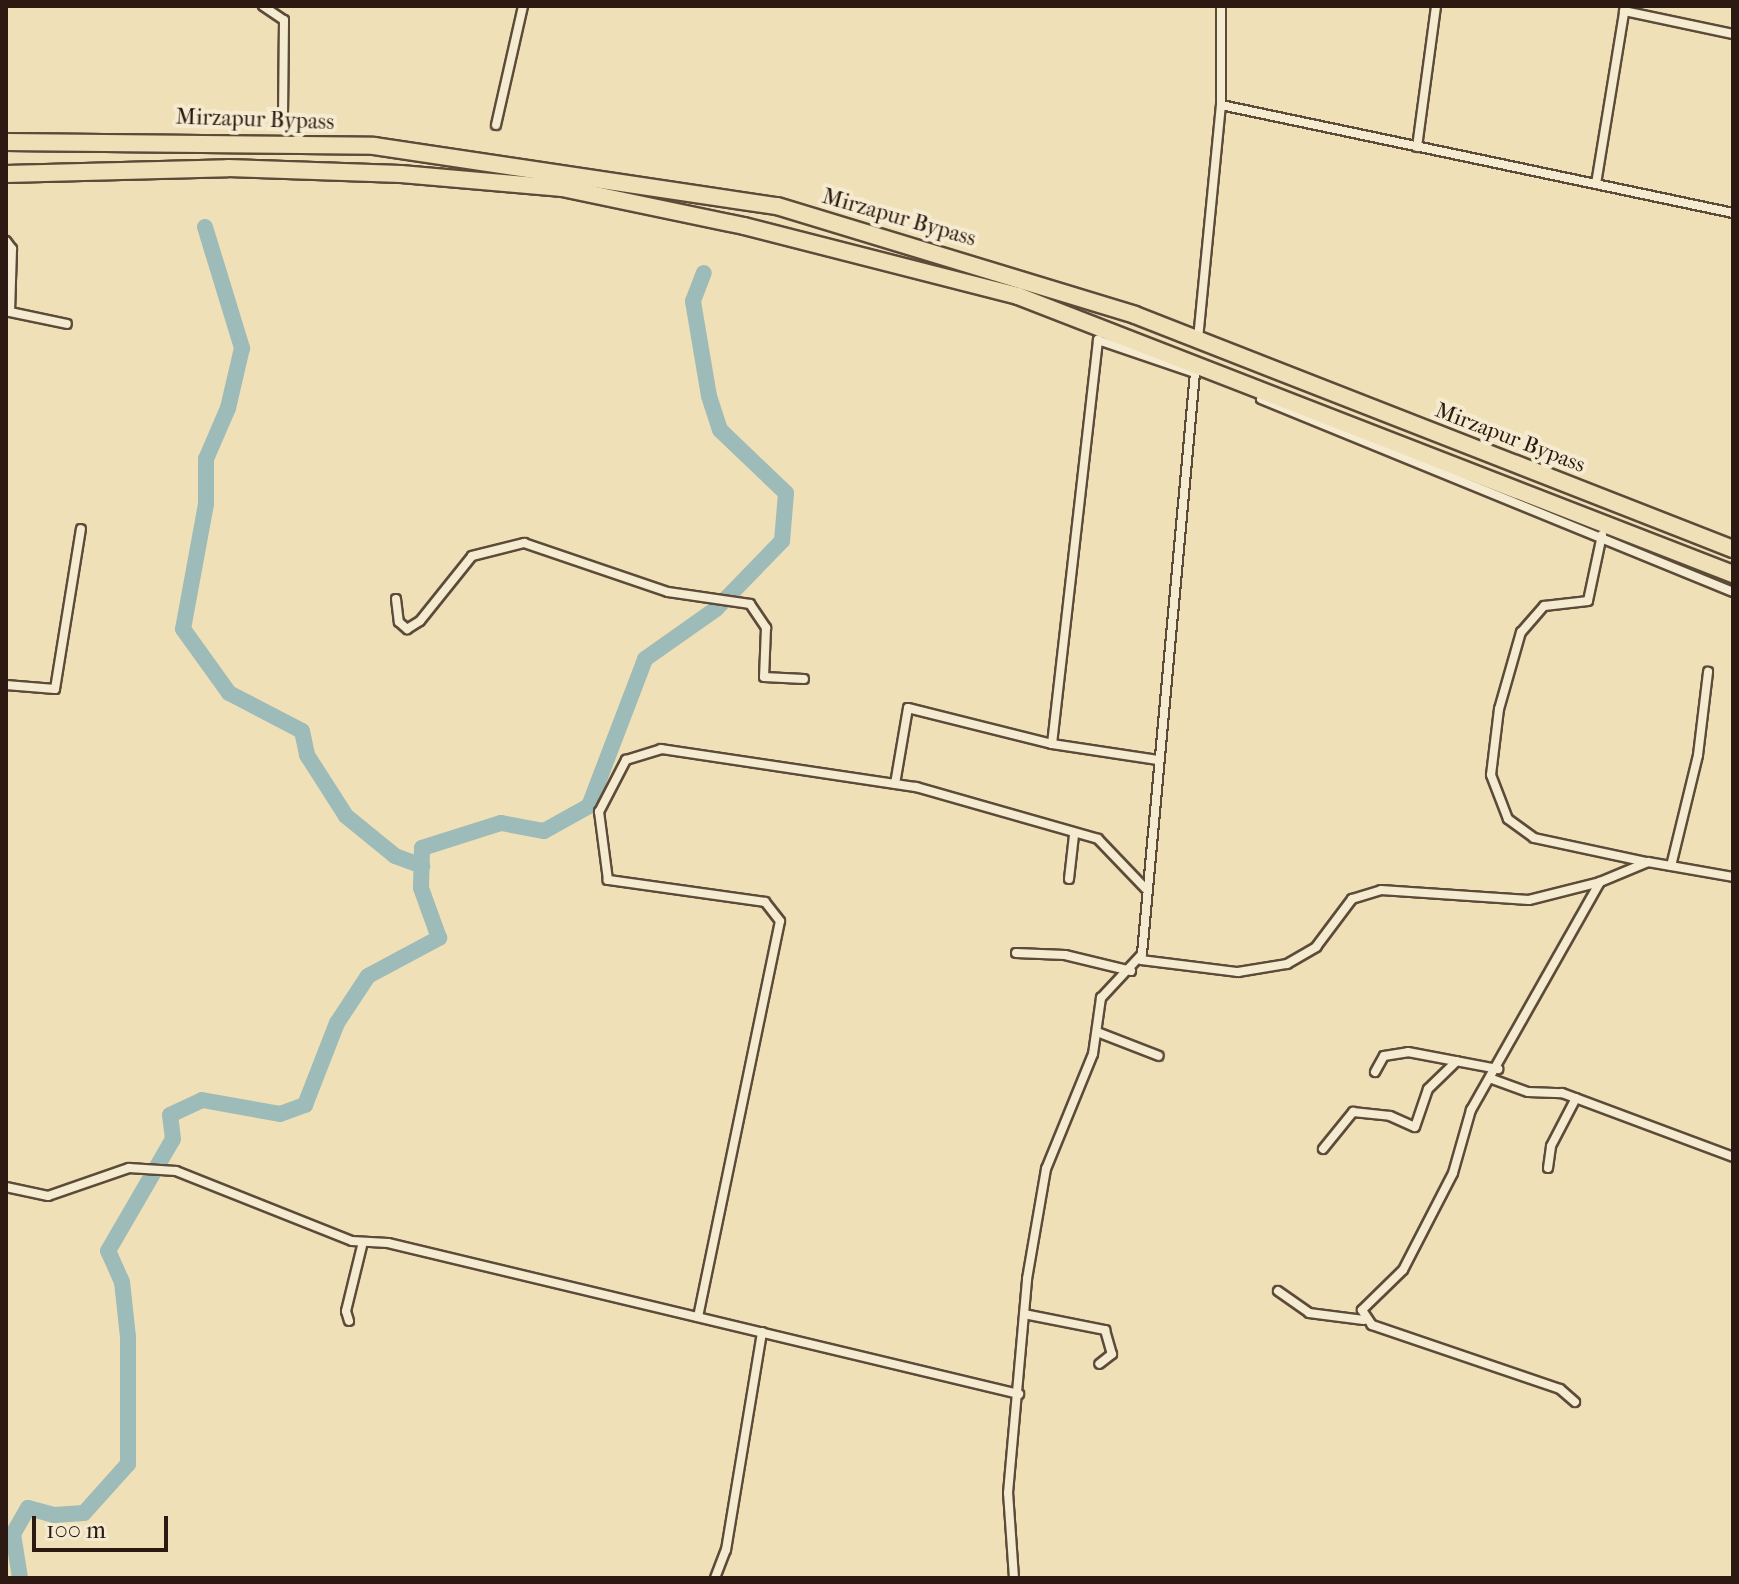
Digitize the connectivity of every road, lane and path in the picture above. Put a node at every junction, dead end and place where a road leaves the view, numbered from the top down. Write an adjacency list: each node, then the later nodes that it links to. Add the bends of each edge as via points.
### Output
1 (263, 6): 8 (street, via 284,20)
2 (523, 6): 9 (street)
3 (1221, 6): 7 (street)
4 (1436, 6): 11 (street)
5 (1624, 8): 6 (street); 13 (street)
6 (1733, 34)
7 (1221, 105): 11 (street); 17 (street)
8 (283, 111)
9 (496, 125)
10 (6, 142): 17 (highway, Mirzapur Bypass, via 374,146 601,176 777,206 960,257)
11 (1417, 147): 13 (street)
12 (6, 174): 22 (highway, via 228,168 401,174 562,188 744,226 1018,296)
13 (1596, 184): 14 (street)
14 (1733, 213)
15 (6, 241): 16 (street, via 12,249 12,315)
16 (67, 324)
17 (1198, 339): 21 (highway, Mirzapur Bypass)
18 (1195, 373): 20 (street); 28 (street, via 1098,340); 29 (street)
19 (81, 529): 27 (street, via 55,689)
20 (1602, 535): 23 (street); 32 (street, via 1588,601 1544,606 1521,632 1499,709 1491,775 1508,819 1534,838)
21 (1733, 549)
22 (1733, 574)
23 (1733, 592)
24 (396, 599): 26 (street, via 399,622 407,629 420,621 472,556 524,543 668,592 750,604 766,628 764,677)
25 (1708, 672): 33 (street, via 1698,755)
26 (804, 679)
27 (6, 685)
28 (1052, 744): 29 (street); 30 (street, via 906,709)
29 (1158, 760): 37 (street)
30 (895, 784): 31 (street); 55 (street, via 649,749 626,760 604,794 599,823 608,880 765,902 780,921)
31 (1074, 835): 35 (street); 37 (street, via 1106,844)
32 (1648, 862): 33 (street); 36 (street)
33 (1671, 866): 34 (street)
34 (1733, 877)
35 (1069, 879)
36 (1600, 882): 39 (street, via 1529,900 1403,888 1361,894 1303,957 1253,972); 44 (street)
37 (1146, 889): 39 (street)
38 (1016, 953): 40 (street, via 1065,955)
39 (1141, 960): 40 (street)
40 (1131, 971): 41 (street, via 1101,998)
41 (1097, 1032): 42 (street); 54 (street, via 1093,1054 1050,1152)
42 (1159, 1056)
43 (1457, 1061): 44 (street); 45 (street, via 1408,1052 1384,1056); 48 (street, via 1428,1089 1415,1127 1390,1116 1353,1112)
44 (1498, 1069): 46 (street)
45 (1375, 1072)
46 (1492, 1079): 47 (street); 56 (street, via 1464,1124 1440,1203 1395,1283 1364,1306)
47 (1576, 1098): 49 (street); 50 (street, via 1551,1146)
48 (1323, 1149)
49 (1733, 1157)
50 (1548, 1168)
51 (6, 1187): 52 (street, via 56,1195 148,1166 162,1168)
52 (363, 1242): 55 (street); 57 (street, via 346,1311)
53 (1278, 1291): 56 (street, via 1309,1313)
54 (1024, 1314): 59 (street, via 1105,1330 1112,1354); 60 (street)
55 (698, 1317): 58 (street)
56 (1364, 1320): 61 (street, via 1560,1389)
57 (349, 1321)
58 (762, 1332): 60 (street); 62 (street, via 726,1550)
59 (1099, 1364)
60 (1019, 1394): 63 (street, via 1008,1493)
61 (1575, 1402)
62 (715, 1578)
63 (1014, 1578)

